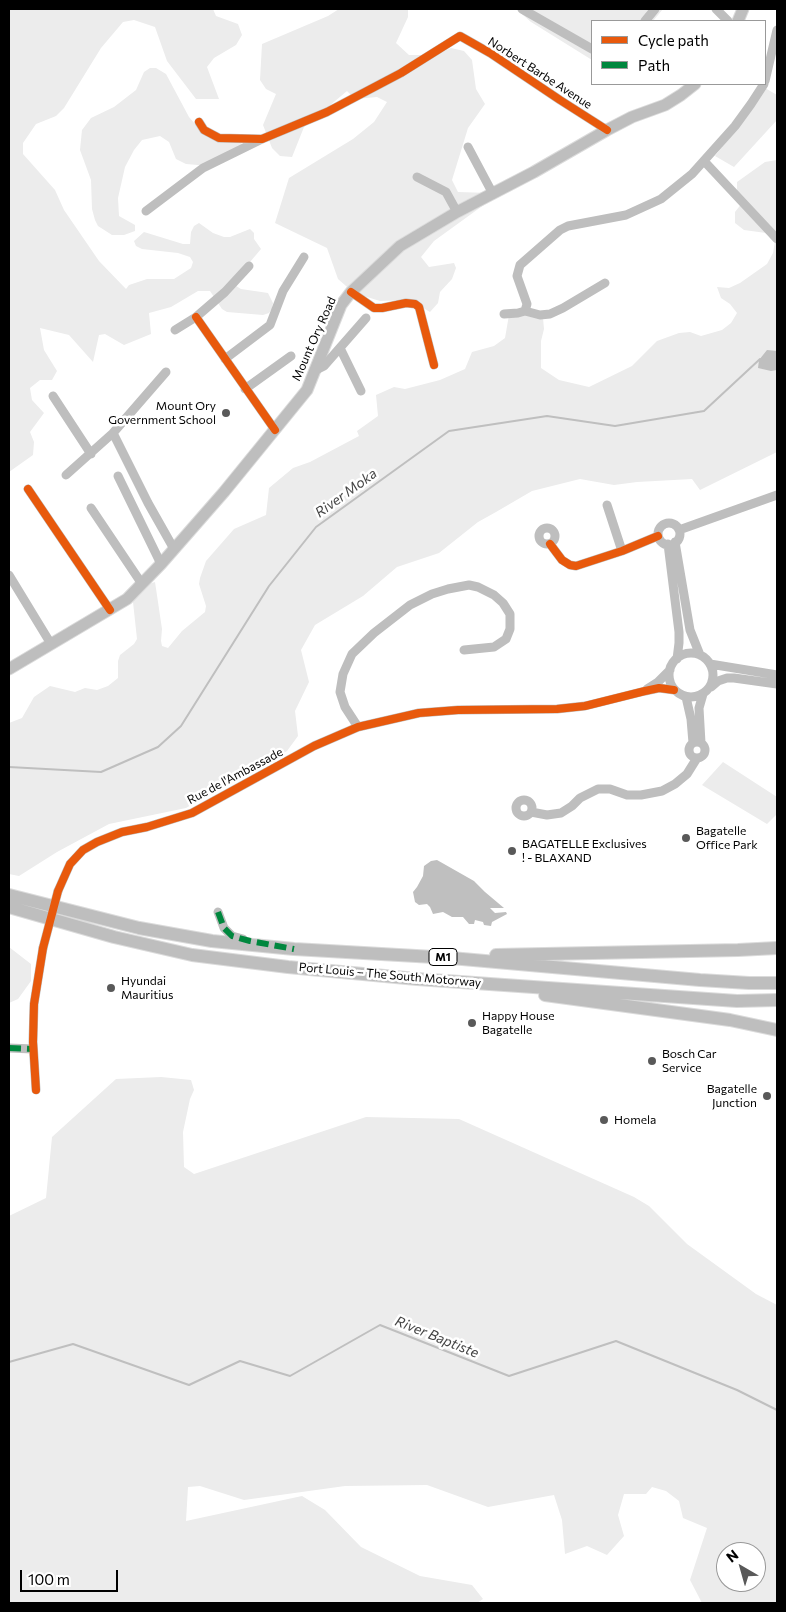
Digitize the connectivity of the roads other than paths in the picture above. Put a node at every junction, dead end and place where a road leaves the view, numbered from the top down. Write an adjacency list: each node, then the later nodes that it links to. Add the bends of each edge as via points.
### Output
1 (522, 9): 8 (street)
2 (655, 9): 4 (street)
3 (716, 9): 5 (street)
4 (646, 20)
5 (727, 20)
6 (777, 30): 7 (street)
7 (776, 41): 9 (street)
8 (591, 48)
9 (766, 78)
10 (694, 85): 13 (main road, Mount Ory Road, via 665,105)
11 (762, 85): 16 (street, via 746,112)
12 (199, 122): 14 (street, via 204,130 219,138)
13 (607, 130): 14 (street, Norbert Barbe Avenue, via 460,36 401,73 327,112); 18 (main road, Mount Ory Road)
14 (262, 139): 19 (street, via 203,168)
15 (468, 147): 18 (street)
16 (704, 161): 21 (street); 26 (street, via 661,199 626,215 560,230 520,265 517,276 527,304)
17 (417, 176): 20 (street, via 446,192)
18 (493, 194): 20 (main road, Mount Ory Road)
19 (146, 211)
20 (457, 212): 25 (main road, Mount Ory Road, via 400,246)
21 (777, 239)
22 (304, 257): 33 (street, via 283,291 270,325)
23 (249, 266): 28 (street)
24 (604, 283): 26 (street, via 550,314 540,315)
25 (351, 292): 34 (street, via 374,308 406,303 419,307); 35 (main road, Mount Ory Road, via 341,306)
26 (525, 310): 27 (street)
27 (504, 314)
28 (196, 317): 30 (street); 33 (street)
29 (366, 318): 31 (street)
30 (175, 330)
31 (340, 348): 35 (street); 38 (street)
32 (291, 356): 37 (street)
33 (225, 359): 37 (street)
34 (434, 366)
35 (316, 370): 40 (main road, Mount Ory Road, via 307,390)
36 (166, 372): 41 (street)
37 (246, 389): 40 (street)
38 (361, 391)
39 (53, 396): 42 (street)
40 (275, 430): 53 (main road, Mount Ory Road)
41 (113, 433): 42 (street); 53 (street)
42 (91, 454): 43 (street)
43 (66, 475)
44 (118, 476): 55 (street)
45 (28, 489): 58 (street)
46 (777, 495): 49 (street)
47 (607, 505): 54 (street)
48 (91, 508): 57 (street)
49 (679, 530): 50 (street, via 668,523 661,526); 51 (street, via 679,537)
50 (658, 536): 51 (street, via 662,542); 54 (street)
51 (672, 543): 61 (street, via 690,630); 62 (street, via 679,643)
52 (550, 544): 54 (street, via 562,560 576,566)
53 (174, 549): 55 (main road, Mount Ory Road)
54 (622, 551)
55 (161, 564): 57 (main road, Mount Ory Road)
56 (9, 576): 59 (street)
57 (142, 584): 58 (main road, Mount Ory Road)
58 (110, 610): 59 (main road, Mount Ory Road)
59 (50, 644): 64 (main road, Mount Ory Road)
60 (464, 650): 72 (street, via 494,647 506,639 510,614 494,595 469,585 432,594 410,606 352,654 343,674 340,692)
61 (700, 655): 62 (street, via 688,654); 63 (street)
62 (676, 659): 65 (street)
63 (710, 664): 66 (street); 70 (street, via 712,683)
64 (9, 669)
65 (670, 670): 68 (street); 69 (street)
66 (777, 675)
67 (777, 684): 70 (street, via 727,678)
68 (674, 690): 69 (street); 71 (street)
69 (645, 691): 72 (street, Rue de l'Ambassade, via 585,706 458,710 419,714)
70 (705, 692): 71 (street, via 696,697); 73 (street)
71 (686, 697): 73 (street)
72 (358, 727): 90 (street, Rue de l'Ambassade, bridge, via 314,746 192,813 147,828 122,832 83,850 70,864 58,891 43,948 34,1004)
73 (697, 743): 74 (street, via 704,746 702,756 697,758 687,774 662,791 627,795 598,789 561,813)
74 (531, 812)
75 (9, 887): 80 (highway)
76 (9, 895): 80 (highway, Port Louis – The South Motorway / M1)
77 (9, 907): 81 (highway, Port Louis – The South Motorway / M1)
78 (218, 912): 83 (street, via 224,928 232,936)
79 (9, 915): 81 (highway, via 86,934)
80 (111, 920): 83 (highway, Port Louis – The South Motorway / M1, via 212,941)
81 (114, 937): 85 (highway, Port Louis – The South Motorway / M1, via 192,956)
82 (777, 948): 84 (highway)
83 (294, 949): 84 (highway, Port Louis – The South Motorway / M1)
84 (451, 958): 86 (highway, Port Louis – The South Motorway / M1, via 700,980)
85 (417, 979): 87 (highway, Port Louis – The South Motorway / M1, via 737,1001); 88 (highway, via 730,1020)
86 (777, 982)
87 (777, 1000)
88 (777, 1030)
89 (9, 1048): 90 (street)
90 (33, 1049): 91 (street, Rue de l'Ambassade)
91 (36, 1090)

